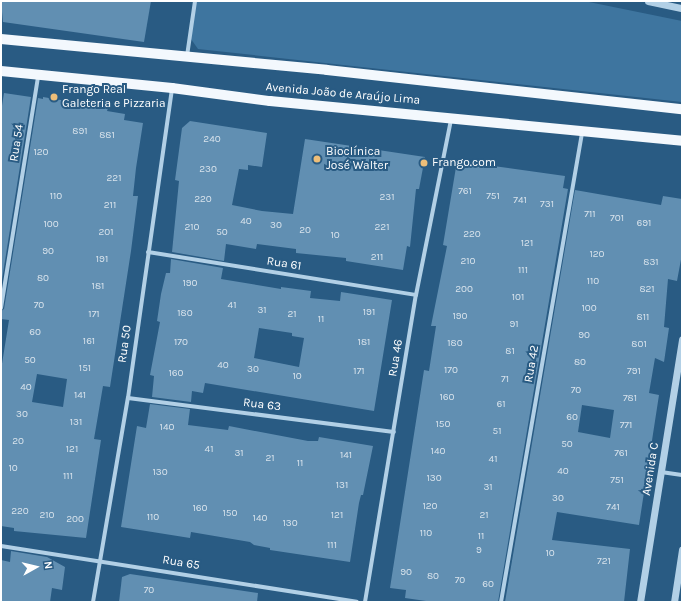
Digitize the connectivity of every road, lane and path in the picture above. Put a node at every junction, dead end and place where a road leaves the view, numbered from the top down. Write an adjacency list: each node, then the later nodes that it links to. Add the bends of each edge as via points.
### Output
1 (195, 1): 5 (street)
2 (648, 1): 3 (street)
3 (682, 8)
4 (1, 39): 5 (main road, Avenida João de Araújo Lima)
5 (187, 56): 9 (main road, Avenida João de Araújo Lima)
6 (1, 71): 7 (main road, Avenida João de Araújo Lima)
7 (38, 76): 8 (main road, Avenida João de Araújo Lima); 15 (street, Rua 54)
8 (172, 88): 10 (main road, Avenida João de Araújo Lima, via 270,101); 13 (street, Rua 50)
9 (682, 109)
10 (451, 118): 11 (main road, Avenida João de Araújo Lima); 14 (street, Rua 46)
11 (582, 130): 12 (main road, Avenida João de Araújo Lima); 27 (street, Rua 42)
12 (682, 141)
13 (148, 252): 14 (street, Rua 61); 17 (street, Rua 50)
14 (416, 295): 18 (street, Rua 46)
15 (1, 308)
16 (682, 339): 19 (street, Avenida C)
17 (128, 398): 18 (street, Rua 63); 23 (street, Rua 50)
18 (394, 432): 26 (street, Rua 46)
19 (661, 472): 20 (street); 28 (street, Avenida C)
20 (682, 475)
21 (1, 546): 23 (street, Rua 65)
22 (682, 550): 29 (street)
23 (100, 560): 24 (street, Rua 50); 25 (street, Rua 65)
24 (93, 602)
25 (357, 602)
26 (365, 602)
27 (501, 602)
28 (640, 602)
29 (675, 602)

